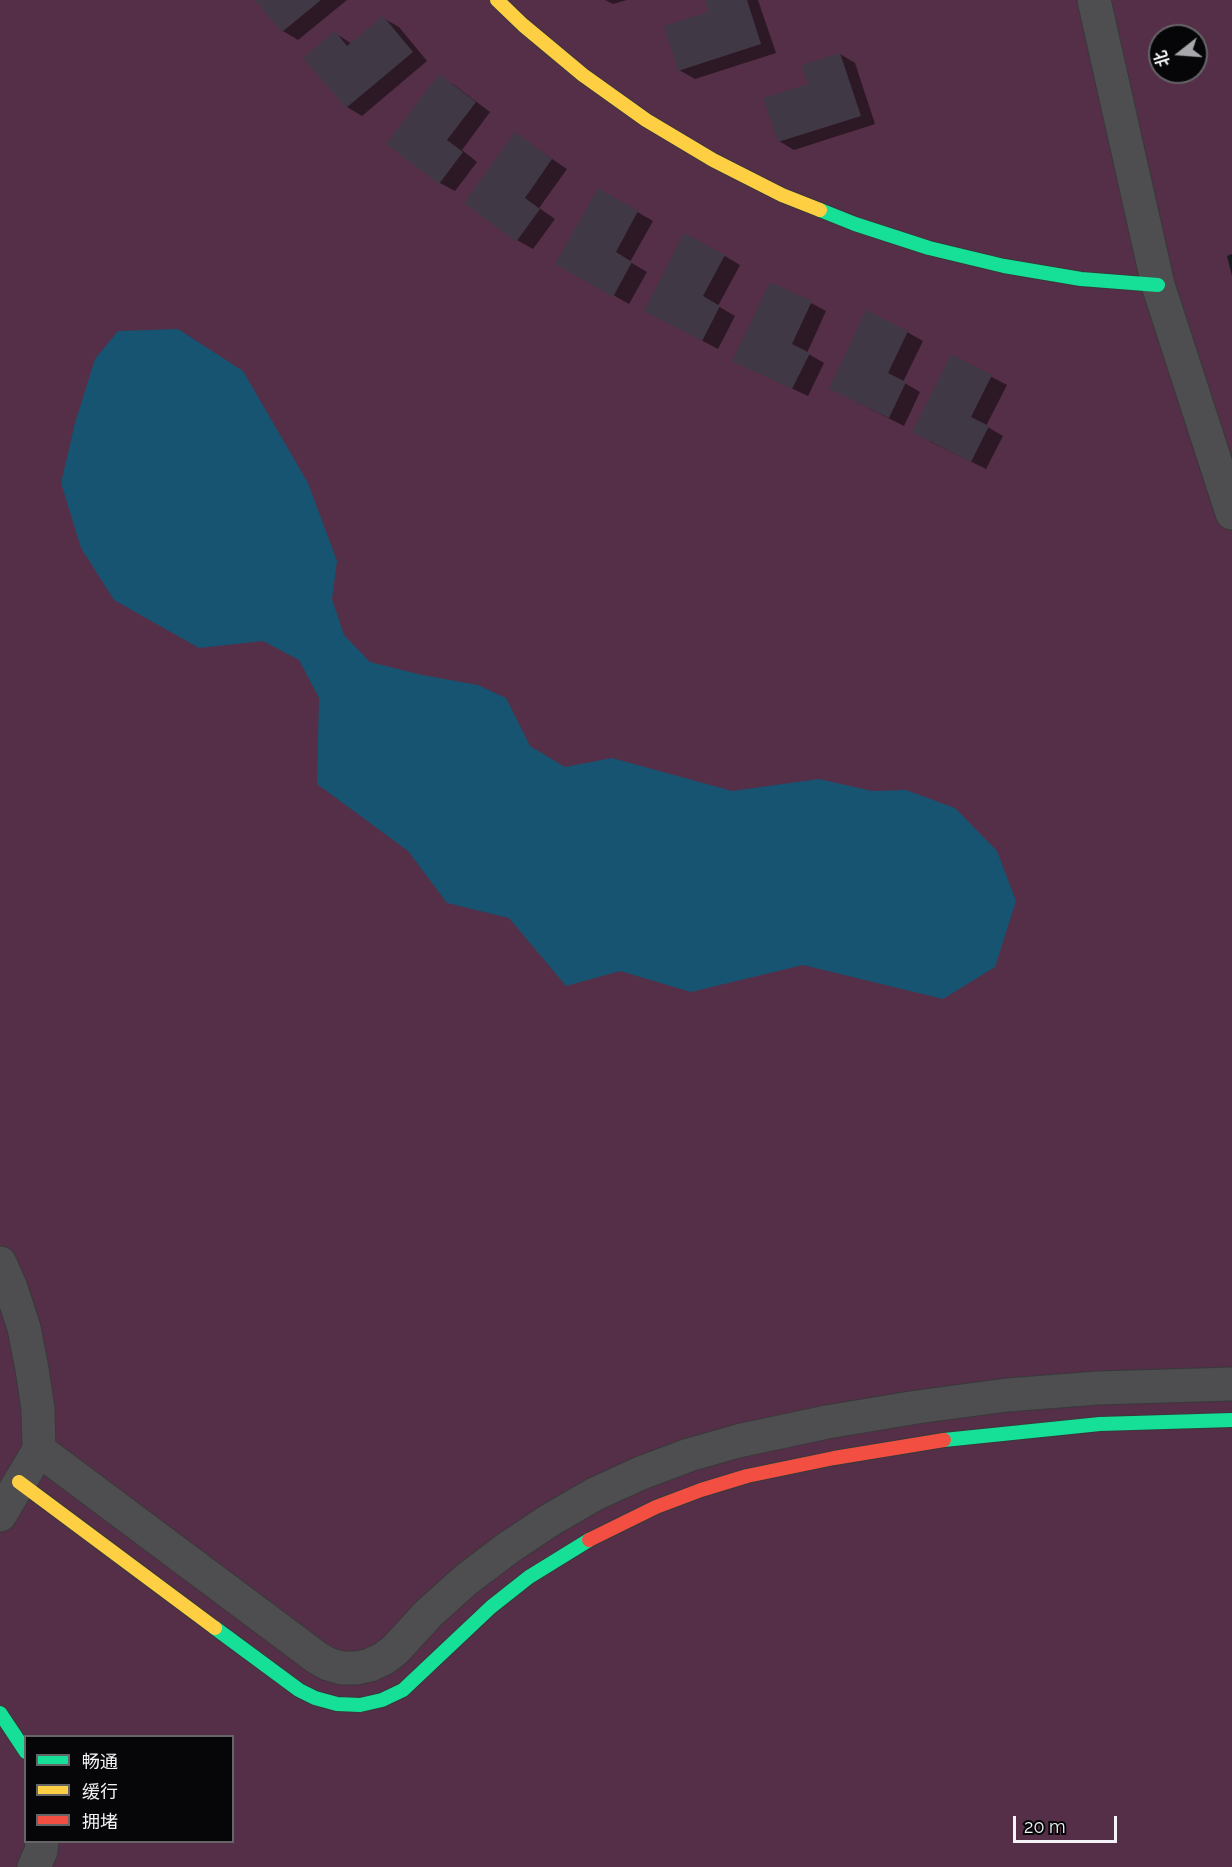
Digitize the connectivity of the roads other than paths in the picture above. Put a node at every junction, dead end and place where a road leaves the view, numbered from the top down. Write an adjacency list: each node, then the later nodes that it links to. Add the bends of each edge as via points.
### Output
1 (497, 0): 3 (street, via 583,75 646,120 782,195 865,228 993,264 1081,279)
2 (1094, 0): 3 (street)
3 (1158, 285): 4 (street)
4 (1232, 513)
5 (0, 1263): 8 (street, via 24,1328 38,1409)
6 (1232, 1383): 8 (street, via 1007,1395 827,1422 689,1455 614,1486 550,1520 467,1579 383,1659 357,1668 342,1668 316,1658)
7 (1232, 1420): 9 (street, via 1100,1424 922,1443 747,1476 701,1490 612,1527 569,1551 490,1608 403,1690 360,1705 337,1704 299,1690)
8 (39, 1450): 9 (street)
9 (20, 1482): 10 (street)
10 (0, 1515)
11 (0, 1713): 12 (street)
12 (24, 1749)
13 (42, 1843): 14 (street)
14 (34, 1867)

